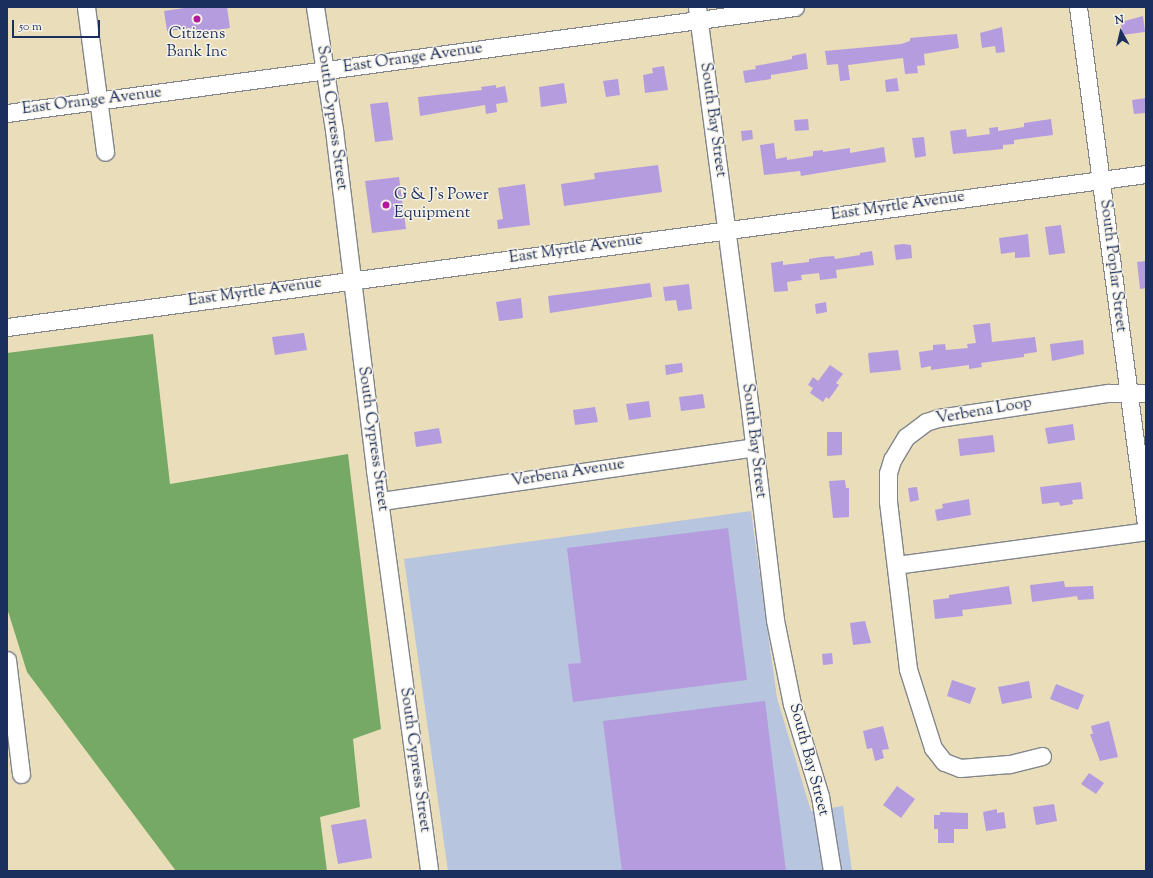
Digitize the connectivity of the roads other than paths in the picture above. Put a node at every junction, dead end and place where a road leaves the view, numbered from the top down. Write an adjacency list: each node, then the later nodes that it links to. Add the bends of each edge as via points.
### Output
1 (86, 7): 7 (street)
2 (316, 7): 6 (street, South Cypress Street)
3 (795, 7): 5 (street, East Orange Avenue)
4 (1078, 7): 11 (street, South Poplar Street)
5 (698, 14): 6 (street, East Orange Avenue); 12 (street, South Bay Street)
6 (324, 71): 7 (street, East Orange Avenue); 13 (street, South Cypress Street)
7 (98, 102): 8 (street, East Orange Avenue); 9 (street)
8 (7, 113)
9 (105, 152)
10 (1146, 174): 11 (street, East Myrtle Avenue)
11 (1102, 180): 12 (street, East Myrtle Avenue); 15 (street, South Poplar Street)
12 (726, 230): 13 (street, East Myrtle Avenue); 17 (street, South Bay Street)
13 (353, 280): 14 (street, East Myrtle Avenue); 18 (street, South Cypress Street)
14 (7, 327)
15 (1128, 392): 16 (street, Verbena Loop); 19 (street, South Poplar Street); 21 (street, Verbena Loop, via 938,418 915,429 902,443 888,473 888,501)
16 (1146, 392)
17 (754, 446): 18 (street, Verbena Avenue); 26 (street, South Bay Street, via 781,655 792,704 820,796)
18 (381, 501): 25 (street, South Cypress Street)
19 (1146, 525)
20 (1146, 531): 21 (street)
21 (896, 565): 23 (street, Verbena Loop, via 908,669 933,748 944,762 960,768 1009,764)
22 (7, 660): 24 (street)
23 (1042, 756)
24 (21, 774)
25 (429, 871)
26 (832, 871)

